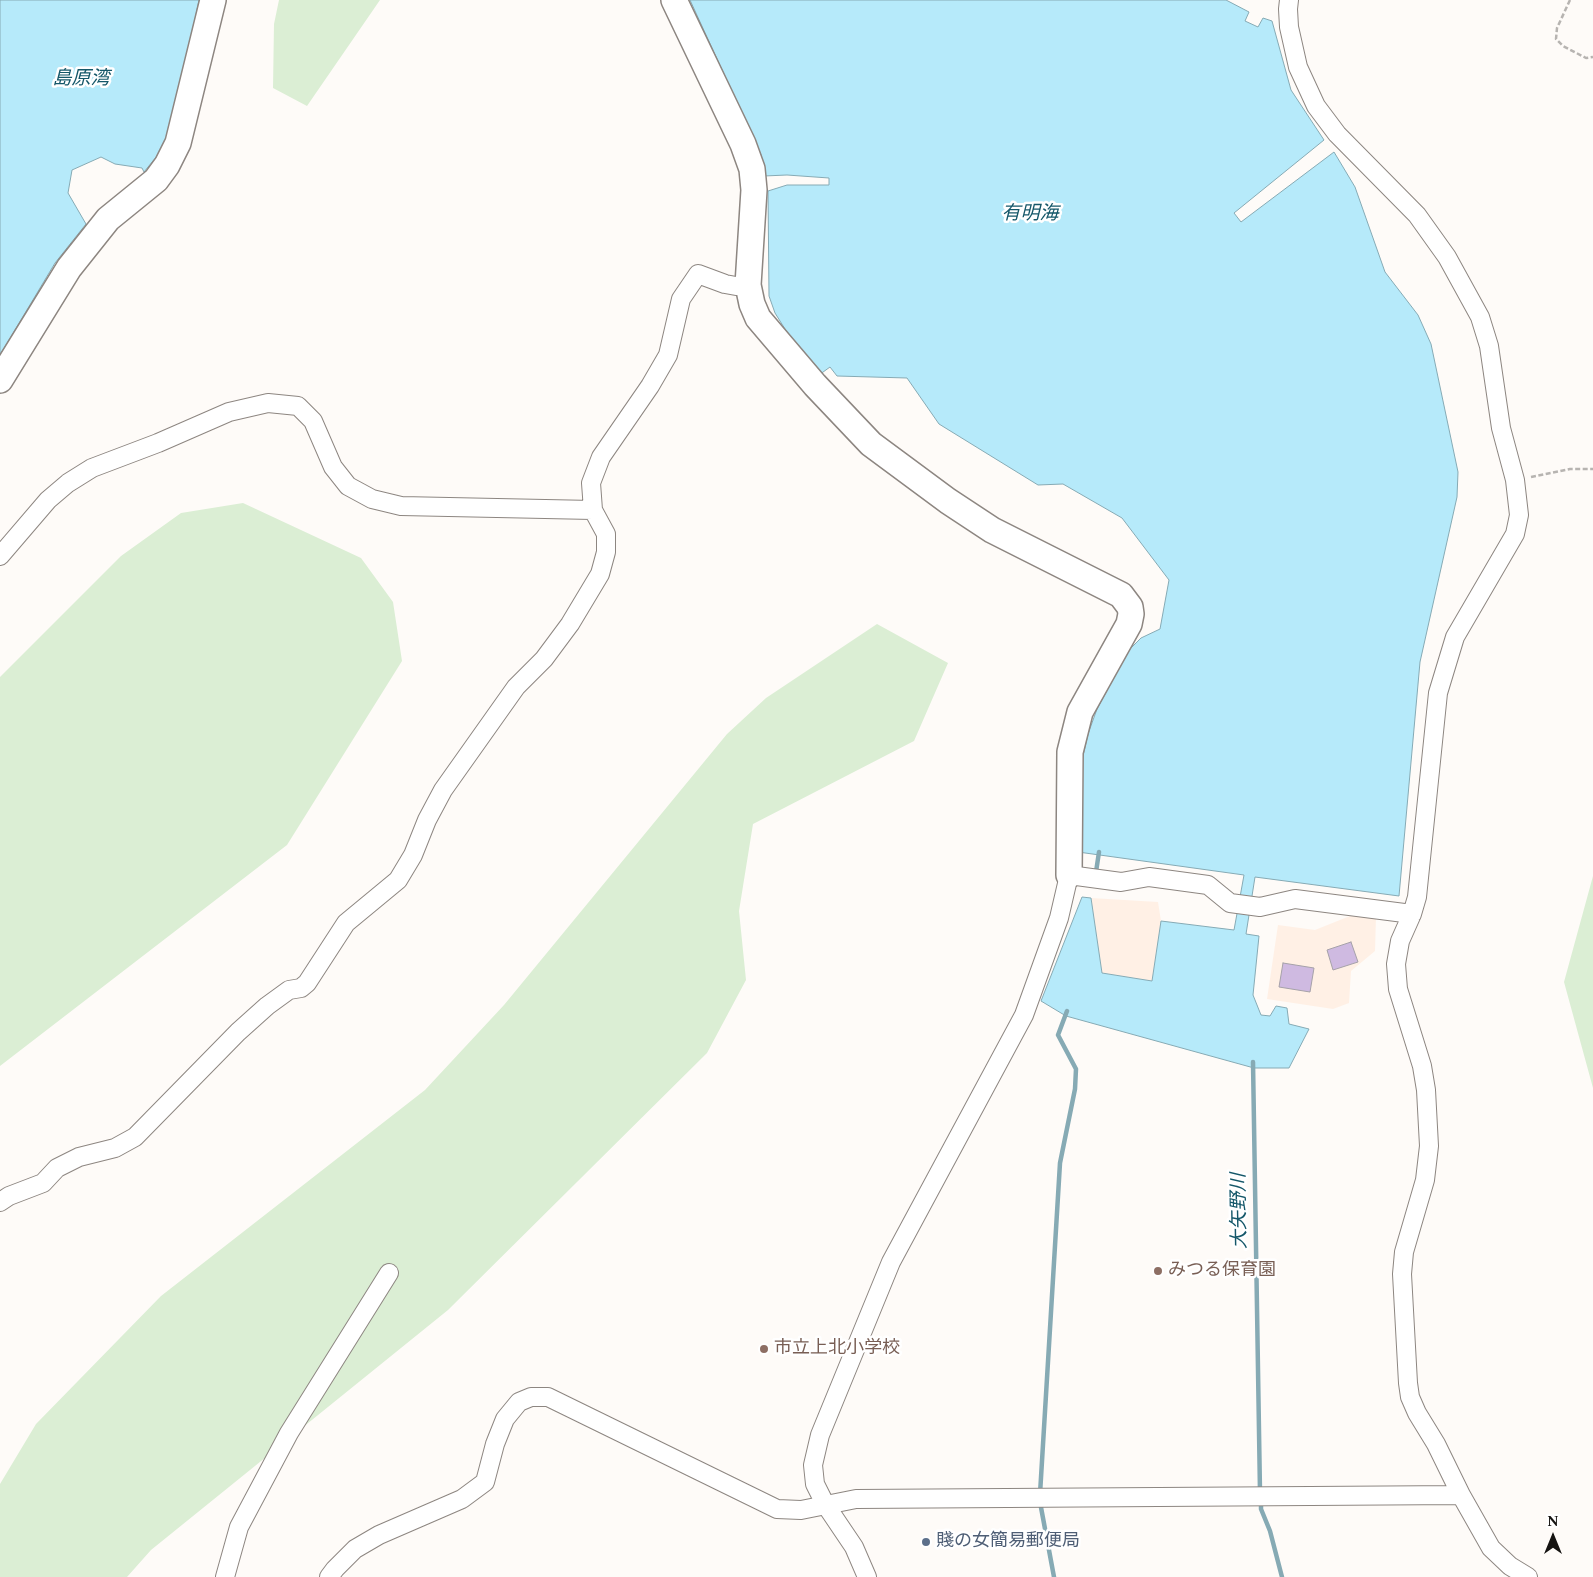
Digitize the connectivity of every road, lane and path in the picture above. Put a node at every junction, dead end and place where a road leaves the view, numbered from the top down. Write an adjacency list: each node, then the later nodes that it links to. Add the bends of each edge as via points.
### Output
1 (213, 0): 7 (street, via 178,143 167,165 156,180 108,219 69,268)
2 (674, 0): 6 (street, via 752,169 754,190)
3 (1289, 0): 9 (street, via 1289,27 1298,67 1316,106 1337,134 1417,214 1447,257 1480,317 1489,346 1501,428)
4 (1570, 0): 5 (path, via 1557,28 1556,39 1562,46 1586,58)
5 (1593, 57)
6 (748, 285): 10 (street, via 736,286 700,274 695,276 681,299 668,355 601,457 591,483); 12 (street, via 758,318 815,386 870,444 992,530 1121,595 1130,607 1129,624 1080,712 1070,752)
7 (0, 380)
8 (1593, 469): 9 (path, via 1570,469)
9 (1515, 480): 13 (street, via 1518,515 1515,534 1455,637 1438,693 1417,897)
10 (593, 510): 11 (street, via 401,506 372,499 348,486 333,467 313,421 298,406 268,403 229,412 92,468 48,500); 14 (street, via 606,534 606,552 600,574 570,624 544,659 511,694 443,790 413,856 398,880 346,923 307,983 289,990 267,1006 134,1137 115,1148 71,1161 57,1168 43,1183)
11 (0, 556)
12 (1069, 875): 13 (street, via 1121,882 1149,877 1208,885 1230,903 1260,907 1295,899); 17 (street, via 1060,918 1024,1015 890,1262 820,1435 813,1465 815,1484)
13 (1412, 914): 16 (street, via 1400,941 1396,964 1398,989 1422,1066 1429,1146 1425,1180 1404,1252 1402,1274 1408,1383 1416,1412)
14 (0, 1202)
15 (389, 1273): 18 (street, via 289,1433 239,1527)
16 (1461, 1495): 17 (street, via 856,1499); 21 (street, via 1491,1548)
17 (825, 1504): 19 (street, via 801,1510 777,1509 548,1397 531,1397 519,1402 505,1419 485,1482 462,1499 379,1535 355,1549); 20 (street, via 854,1548)
18 (225, 1577)
19 (329, 1577)
20 (867, 1577)
21 (1528, 1577)

